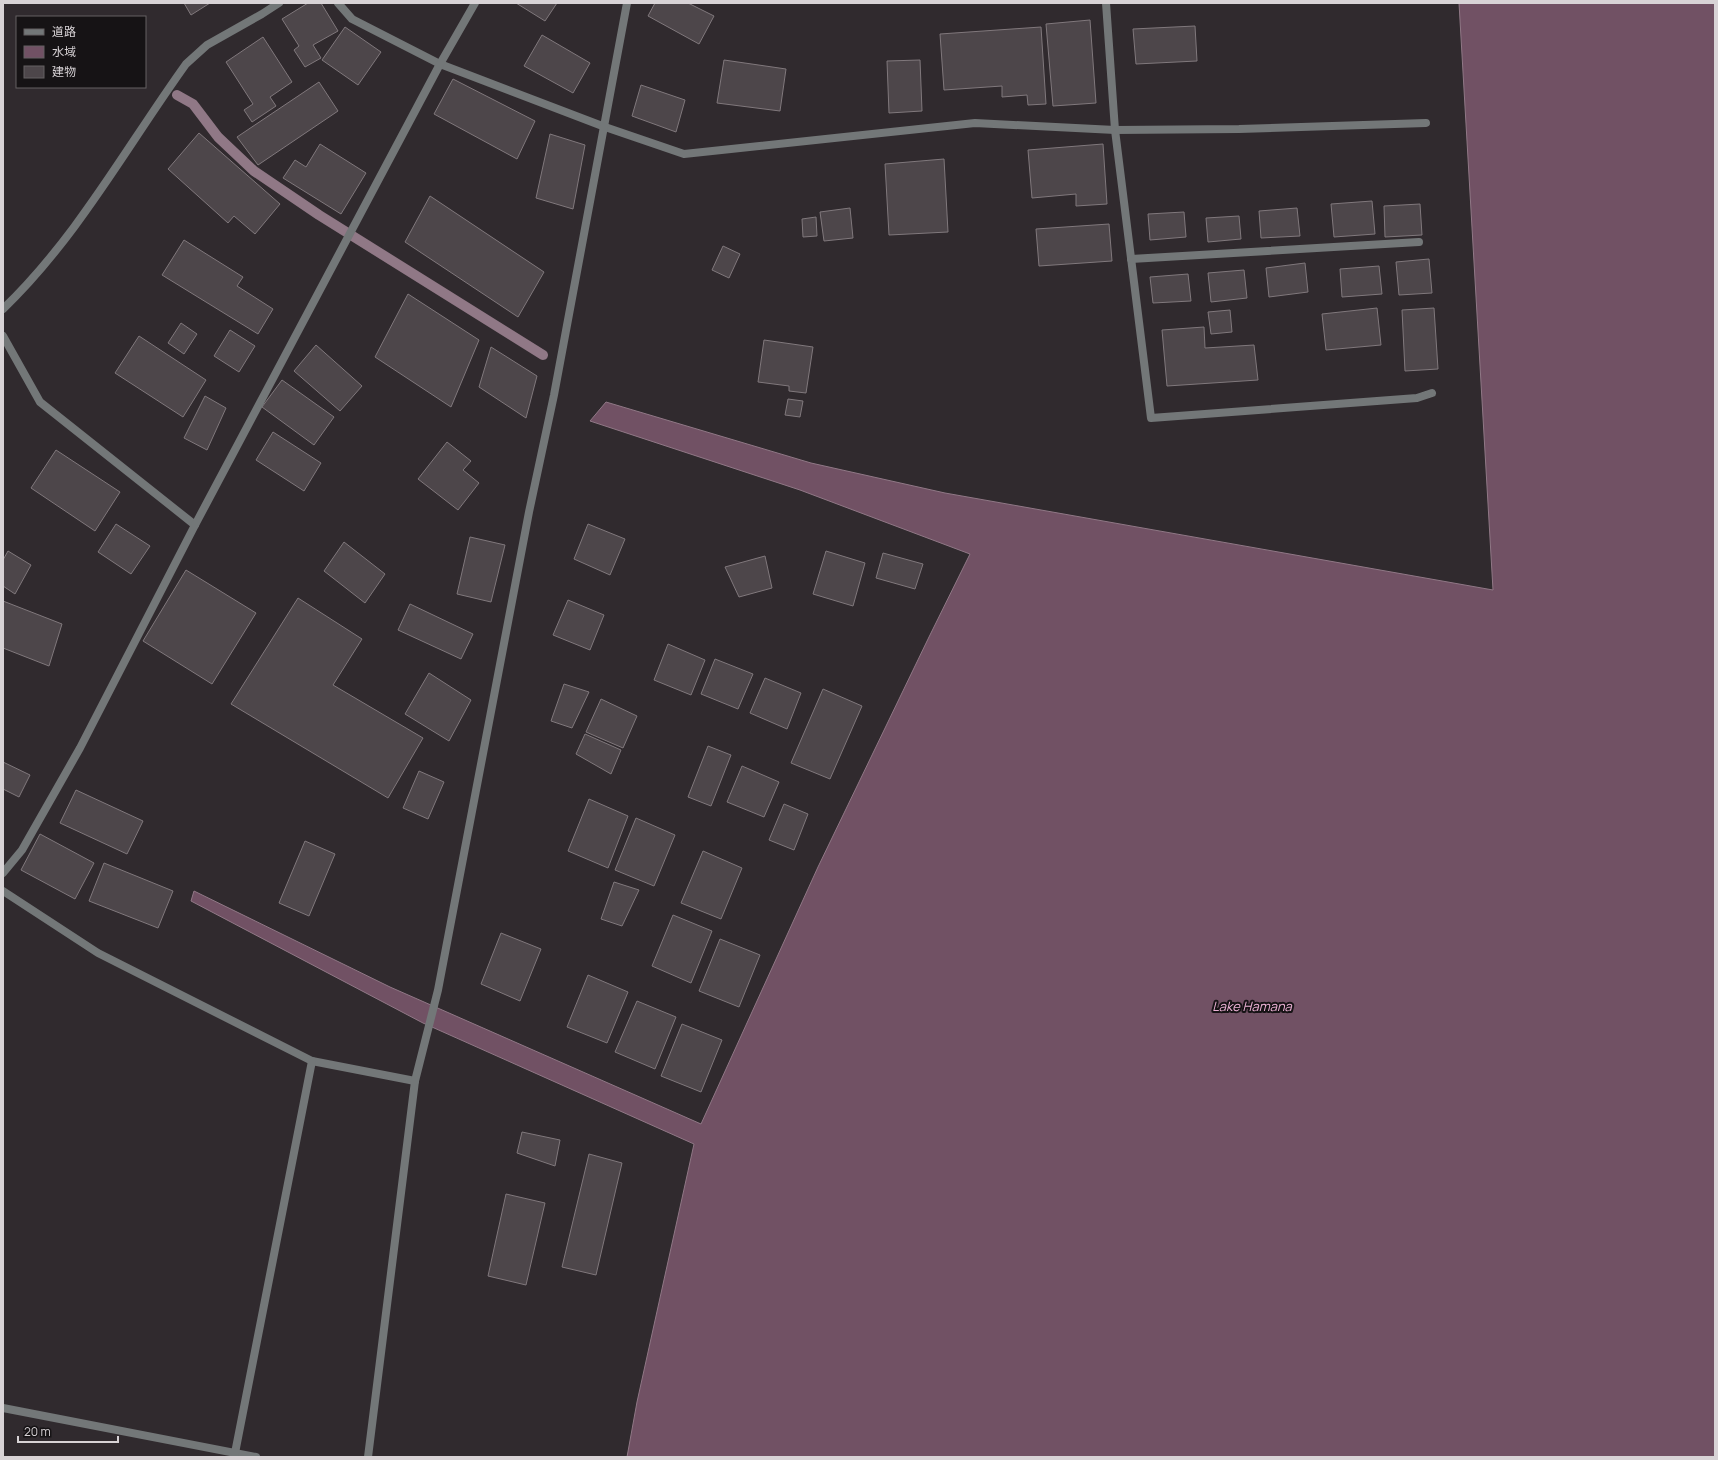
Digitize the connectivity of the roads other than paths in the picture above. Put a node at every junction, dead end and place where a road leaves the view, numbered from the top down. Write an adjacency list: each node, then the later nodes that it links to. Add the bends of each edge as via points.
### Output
1 (279, 3): 12 (street, via 207,46 186,64 61,245 27,287)
2 (338, 3): 6 (street, via 352,19)
3 (475, 3): 6 (street)
4 (628, 3): 8 (street)
5 (1106, 3): 9 (street)
6 (440, 64): 8 (street); 15 (street)
7 (1426, 123): 9 (street)
8 (604, 127): 9 (street, via 684,154 975,123); 19 (street, via 438,990)
9 (1116, 130): 11 (street)
10 (1419, 242): 11 (street)
11 (1131, 259): 14 (street, via 1151,418 1417,398)
12 (3, 309)
13 (3, 336): 15 (street, via 40,402)
14 (1432, 393)
15 (196, 525): 16 (street, via 80,748 22,850)
16 (3, 873)
17 (3, 891): 18 (street, via 98,953)
18 (312, 1061): 19 (street); 21 (street)
19 (415, 1081): 23 (street)
20 (3, 1408): 21 (street)
21 (236, 1453): 22 (street)
22 (256, 1457)
23 (368, 1457)

